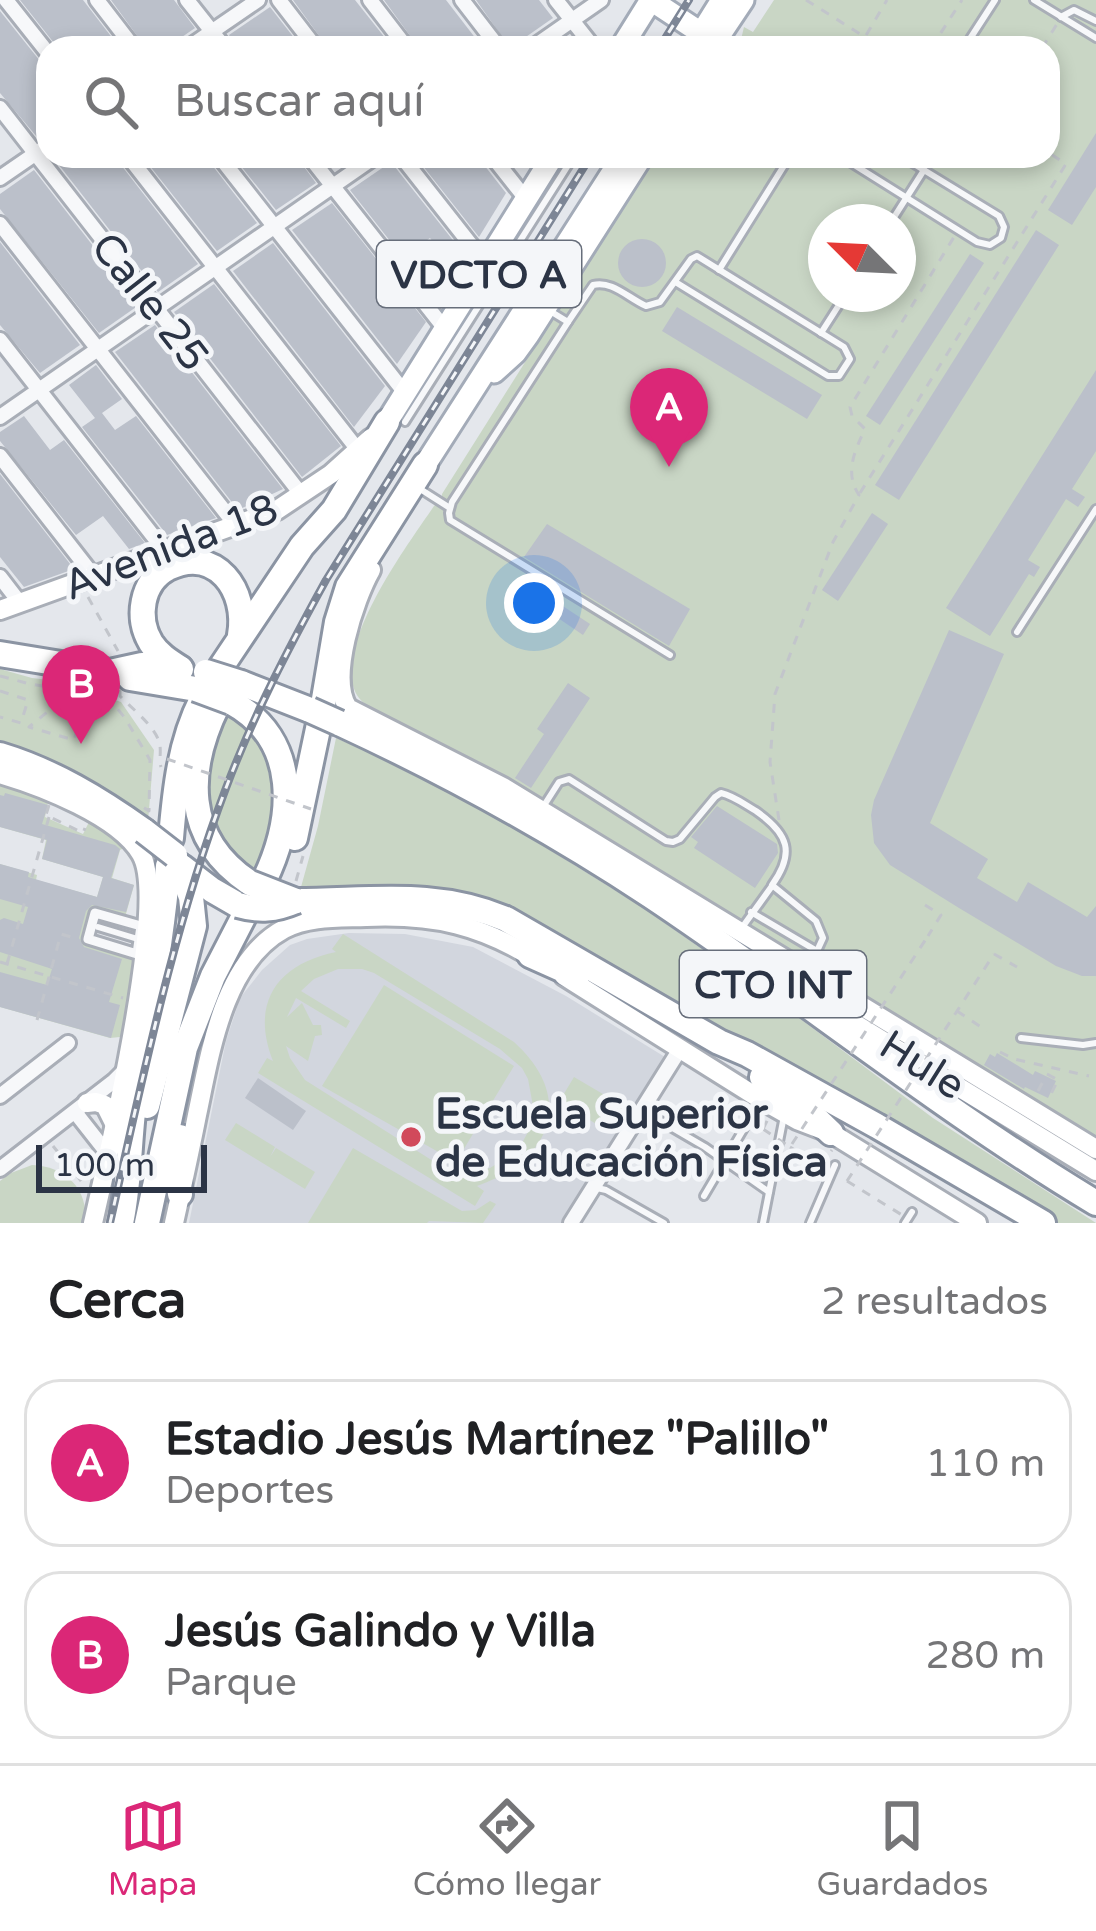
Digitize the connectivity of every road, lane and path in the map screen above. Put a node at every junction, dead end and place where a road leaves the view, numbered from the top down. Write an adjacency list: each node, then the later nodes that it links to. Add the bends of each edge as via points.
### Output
1 (6, 0): 39 (street)
2 (97, 0): 22 (street)
3 (188, 0): 21 (street)
4 (258, 0): 21 (street)
5 (279, 0): 25 (street)
6 (370, 0): 26 (street)
7 (462, 0): 27 (street)
8 (556, 0): 19 (street)
9 (601, 0): 19 (street)
10 (651, 0): 30 (main road); 31 (main road)
11 (722, 0): 32 (main road)
12 (743, 0): 33 (main road)
13 (806, 0): 34 (path)
14 (886, 0): 35 (path)
15 (962, 0): 36 (path)
16 (995, 0): 37 (lane)
17 (1034, 0): 18 (lane)
18 (1061, 16): 20 (lane, via 1074,10); 38 (path); 40 (lane)
19 (572, 20): 28 (street); 29 (street)
20 (1096, 21)
21 (212, 32): 23 (street); 24 (street)
22 (125, 36)
23 (206, 36)
24 (215, 36)
25 (307, 36)
26 (398, 36)
27 (490, 36)
28 (549, 36)
29 (585, 36)
30 (628, 36)
31 (694, 36)
32 (706, 36)
33 (710, 36)
34 (863, 36)
35 (866, 36)
36 (939, 36)
37 (972, 36)
38 (1049, 36)
39 (36, 38)
40 (1096, 38)
41 (0, 108): 42 (street, Calle 25)
42 (36, 144)
43 (36, 154): 60 (street)
44 (1060, 160): 91 (path, via 1066,164)
45 (55, 168): 74 (street, Calle 25)
46 (137, 168): 70 (street)
47 (228, 168): 66 (street)
48 (319, 168): 61 (street)
49 (359, 168): 61 (street)
50 (410, 168): 69 (street)
51 (501, 168): 63 (street)
52 (546, 168): 63 (main road, VDCTO A)
53 (566, 168): 86 (lane)
54 (615, 168): 82 (main road, VDCTO A)
55 (635, 168): 75 (main road)
56 (783, 168): 71 (lane)
57 (859, 168): 62 (lane)
58 (921, 168): 59 (lane)
59 (924, 170): 62 (lane); 67 (lane, via 999,216 1004,227 990,245)
60 (0, 178)
61 (333, 186): 66 (street); 78 (street)
62 (906, 198): 64 (lane); 67 (lane)
63 (526, 200): 69 (main road, VDCTO A)
64 (902, 204)
65 (0, 224): 81 (street)
66 (274, 226): 70 (street); 84 (street)
67 (958, 230): 91 (path, via 850,407 865,429 852,454)
68 (430, 253): 73 (lane)
69 (485, 264): 73 (main road, VDCTO A)
70 (215, 267): 74 (street); 87 (street)
71 (719, 270): 72 (lane, via 693,257); 79 (lane)
72 (677, 283): 77 (lane, via 646,306 599,282); 79 (lane, via 839,376 850,359)
73 (465, 297): 78 (main road, VDCTO A)
74 (157, 308): 81 (street); 90 (street, Calle 25)
75 (546, 308): 77 (lane); 82 (main road, via 515,353)
76 (834, 312): 79 (lane)
77 (568, 322): 92 (lane)
78 (445, 329): 84 (main road, VDCTO A)
79 (821, 333)
80 (0, 340): 83 (street)
81 (98, 349): 83 (street); 95 (street)
82 (478, 382): 89 (main road, VDCTO A)
83 (39, 390): 85 (street); 96 (street)
84 (405, 393): 86 (main road, VDCTO A)
85 (0, 417)
86 (396, 422): 87 (main road, Avenida 18); 94 (highway, VDCTO A)
87 (358, 450): 90 (main road, Avenida 18)
88 (0, 456): 98 (street)
89 (421, 476): 92 (lane); 109 (highway, VDCTO A, via 348,587)
90 (302, 494): 95 (main road, Avenida 18)
91 (860, 495): 123 (path, via 833,542 775,694 770,762)
92 (450, 508): 104 (lane, via 453,524)
93 (1096, 508): 101 (lane)
94 (334, 510): 102 (highway, VDCTO A); 107 (highway, via 310,556)
95 (237, 527): 96 (main road, Avenida 18)
96 (164, 550): 98 (main road, Avenida 18)
97 (0, 577): 99 (street)
98 (85, 577): 99 (main road, Avenida 18); 105 (path)
99 (20, 603): 100 (main road, Avenida 18)
100 (0, 610)
101 (1017, 632)
102 (239, 640): 107 (highway, VDCTO A); 107 (highway, via 241,602 226,577 182,564 151,584 143,625 156,649)
103 (0, 654): 105 (highway)
104 (670, 655)
105 (117, 673): 107 (highway); 114 (path, via 120,696 160,743)
106 (0, 676): 117 (path, via 108,697 150,760 149,811)
107 (215, 684): 109 (highway, CTO INT); 124 (highway, VDCTO A, via 181,756); 127 (highway, via 198,758 197,810 216,852); 127 (highway, via 261,725 287,791 277,853)
108 (0, 692): 110 (path, via 28,700 21,723)
109 (327, 713): 119 (main road, CTO INT, via 354,712); 125 (highway, CTO INT); 127 (highway, VDCTO A, via 295,838)
110 (0, 717)
111 (84, 732): 111 (path, via 81,716 52,708 29,727 74,740)
112 (0, 754): 124 (highway, bridge, via 84,791 144,831)
113 (167, 760): 118 (path, bridge)
114 (161, 769)
115 (0, 774): 116 (main road)
116 (53, 792): 120 (main road); 121 (path)
117 (128, 800)
118 (311, 809)
119 (541, 809): 122 (main road, CTO INT); 123 (lane, via 569,779 673,842 727,793)
120 (90, 812): 121 (path, via 83,832); 124 (main road)
121 (50, 817): 137 (path)
122 (572, 828): 125 (highway); 131 (main road, CTO INT)
123 (780, 832): 126 (lane, via 787,858)
124 (167, 857): 127 (highway, via 185,857); 133 (main road, via 149,878); 142 (highway, VDCTO A, via 156,964); 182 (highway, via 194,908 193,935)
125 (614, 872): 138 (highway, CTO INT)
126 (772, 886): 129 (lane); 134 (lane, via 816,921 823,938)
127 (259, 897): 143 (highway, CTO INT, via 470,905); 151 (highway, via 213,976)
128 (926, 905): 169 (path, bridge, via 941,915)
129 (752, 912): 131 (lane); 134 (lane)
130 (98, 927): 133 (lane)
131 (740, 932): 141 (main road, CTO INT)
132 (82, 940): 140 (path, via 61,934)
133 (142, 940): 133 (street, via 137,954 88,939 95,913 141,926); 142 (main road)
134 (817, 951): 141 (lane)
135 (530, 956): 143 (highway, via 623,1001); 152 (main road, CTO INT); 178 (main road, CTO INT, via 489,934 403,915 305,921 274,936 223,1010)
136 (0, 962): 137 (path)
137 (7, 964): 140 (path)
138 (747, 964): 175 (main road, Hule / CTO INT); 180 (highway, CTO INT)
139 (1017, 968): 144 (path, bridge, via 994,954)
140 (49, 976): 142 (path); 145 (path)
141 (823, 983): 170 (main road, CTO INT)
142 (142, 1005): 154 (highway); 182 (highway, VDCTO A)
143 (657, 1006): 148 (highway, CTO INT)
144 (957, 1011): 146 (path); 183 (path, bridge, via 848,1181)
145 (37, 1020)
146 (987, 1031)
147 (1021, 1038): 150 (lane)
148 (718, 1042): 168 (highway); 184 (highway, CTO INT)
149 (68, 1043): 159 (street)
150 (1096, 1043)
151 (185, 1048): 178 (highway, via 192,1067 176,1164); 186 (highway)
152 (680, 1049): 162 (street); 164 (main road, CTO INT)
153 (1000, 1052): 155 (path)
154 (127, 1068): 161 (street); 165 (main road)
155 (1050, 1068): 156 (path); 157 (path)
156 (1046, 1075): 158 (path); 160 (path, via 1058,1080)
157 (1089, 1076)
158 (1039, 1091)
159 (0, 1096)
160 (1049, 1098)
161 (81, 1107): 165 (main road, via 105,1106); 167 (street); 171 (street)
162 (642, 1110): 172 (lane); 176 (street)
163 (753, 1113): 172 (lane)
164 (784, 1113): 168 (main road, CTO INT); 177 (lane)
165 (114, 1123): 171 (main road)
166 (763, 1129): 169 (path, bridge)
167 (45, 1135): 174 (street); 181 (path)
168 (835, 1136): 169 (path, via 820,1166); 192 (main road, CTO INT)
169 (790, 1147)
170 (1096, 1149)
171 (108, 1154): 181 (main road)
172 (725, 1161): 177 (lane); 179 (lane)
173 (835, 1165): 191 (lane)
174 (0, 1169)
175 (1096, 1171)
176 (594, 1187): 188 (street); 189 (lane)
177 (769, 1192): 190 (lane)
178 (181, 1194): 187 (main road)
179 (704, 1196)
180 (1088, 1198)
181 (98, 1202): 185 (main road)
182 (123, 1212)
183 (909, 1218)
184 (1040, 1221)
185 (93, 1223)
186 (147, 1223)
187 (174, 1223)
188 (572, 1223)
189 (664, 1223)
190 (763, 1223)
191 (810, 1223)
192 (977, 1223)

